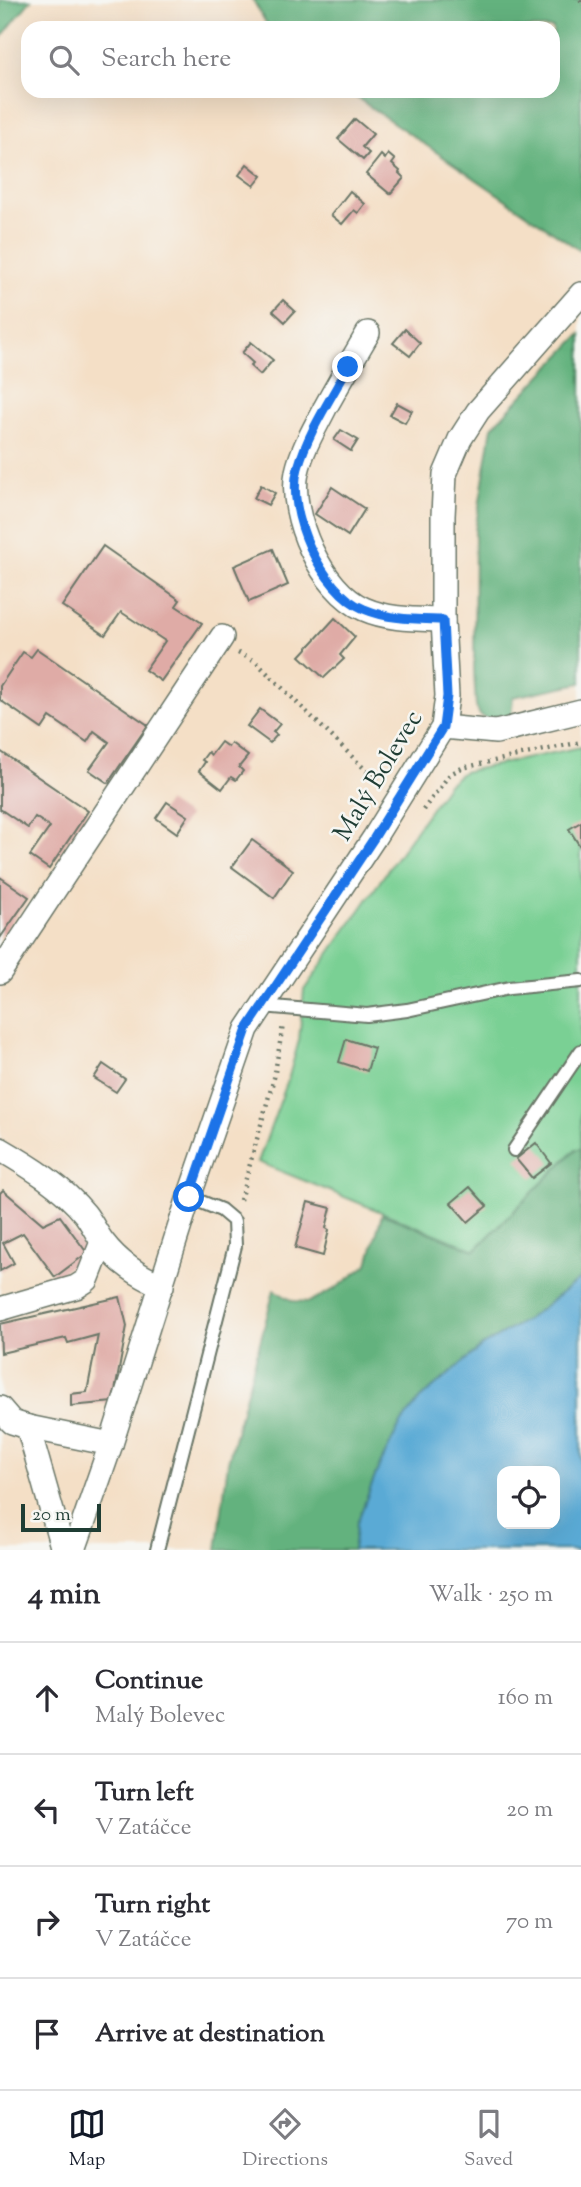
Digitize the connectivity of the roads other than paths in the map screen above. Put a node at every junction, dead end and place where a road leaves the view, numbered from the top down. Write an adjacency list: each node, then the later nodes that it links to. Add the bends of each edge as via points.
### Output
1 (581, 294): 3 (street, Malý Bolevec, via 478,411 445,474)
2 (368, 333): 3 (street, via 311,434 298,469 294,492 303,530 319,565 339,591 362,609 391,618)
3 (443, 620): 6 (street, Malý Bolevec, via 447,696)
4 (220, 640): 7 (street)
5 (581, 711): 6 (street, via 496,732)
6 (443, 727): 9 (street, Malý Bolevec)
7 (0, 972)
8 (581, 981): 9 (lane, via 509,988 367,1015)
9 (262, 1006): 13 (street, Malý Bolevec, via 247,1029)
10 (581, 1051): 12 (lane)
11 (0, 1149): 14 (street, via 59,1188 86,1215)
12 (514, 1150)
13 (189, 1197): 15 (street, Malý Bolevec); 22 (lane, via 221,1210 234,1221 235,1246)
14 (102, 1242): 15 (street, via 136,1275); 16 (street, via 87,1280)
15 (162, 1286): 19 (street, Malý Bolevec)
16 (0, 1309)
17 (0, 1408): 18 (street, via 12,1422)
18 (29, 1427): 19 (street); 20 (street)
19 (111, 1444): 21 (street, Malý Bolevec)
20 (63, 1550)
21 (74, 1550)
22 (157, 1550)

